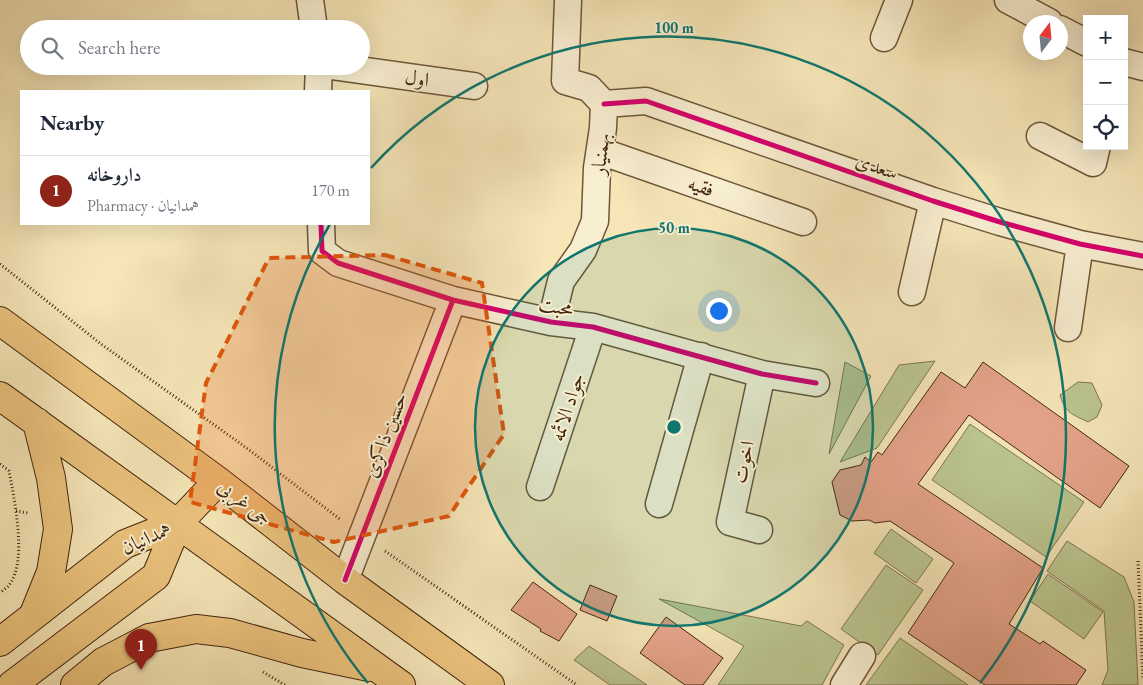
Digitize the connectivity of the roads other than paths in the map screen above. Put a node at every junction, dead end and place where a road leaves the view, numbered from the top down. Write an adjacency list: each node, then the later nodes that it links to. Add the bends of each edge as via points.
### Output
1 (310, 0): 6 (street)
2 (568, 0): 16 (street, بهمنیار, via 565,81 589,88)
3 (899, 0): 8 (street)
4 (1008, 0): 5 (street)
5 (1036, 15)
6 (313, 20)
7 (1068, 33): 9 (street)
8 (884, 38)
9 (1083, 41)
10 (1128, 63): 11 (street)
11 (1143, 67)
12 (370, 71): 14 (street, اول)
13 (319, 75): 15 (street)
14 (474, 86)
15 (318, 90)
16 (604, 104): 19 (street, بهمنیار); 20 (street, سعدی, via 646,101)
17 (1040, 136): 18 (street, via 1093,163)
18 (1096, 150)
19 (600, 151): 21 (street, فقیه); 28 (street, بهمنیار, via 595,221 583,250 561,281)
20 (933, 201): 23 (street, سعدی); 25 (street)
21 (803, 222)
22 (321, 225): 26 (street, محبت, via 322,251 338,263)
23 (1080, 244): 24 (street, سعدی); 30 (street)
24 (1143, 256)
25 (912, 292)
26 (452, 300): 28 (street, محبت); 41 (street, حسین ذاکری)
27 (0, 321): 36 (main road, جی غربی)
28 (551, 322): 29 (street, محبت)
29 (593, 327): 31 (street, محبت); 37 (street, جواد الائمه)
30 (1068, 328)
31 (702, 356): 32 (street, محبت); 38 (street)
32 (762, 374): 33 (street, محبت); 40 (street, اخوت, via 730,522)
33 (816, 383)
34 (0, 396): 35 (main road)
35 (37, 422): 39 (main road); 42 (main road, via 51,478 58,529 51,572)
36 (218, 481): 39 (main road); 41 (main road, جی غربی)
37 (540, 487)
38 (659, 504)
39 (178, 523): 42 (main road, همدانیان, via 125,544); 45 (main road); 46 (main road, همدانیان, via 156,576)
40 (759, 530)
41 (345, 580): 49 (main road, جی غربی)
42 (33, 615): 43 (main road, همدانیان)
43 (0, 642)
44 (862, 656): 50 (street)
45 (379, 669): 47 (main road, via 302,653 230,633 196,629 149,638 103,662); 48 (main road)
46 (12, 685)
47 (75, 685)
48 (401, 685)
49 (490, 685)
50 (844, 685)

